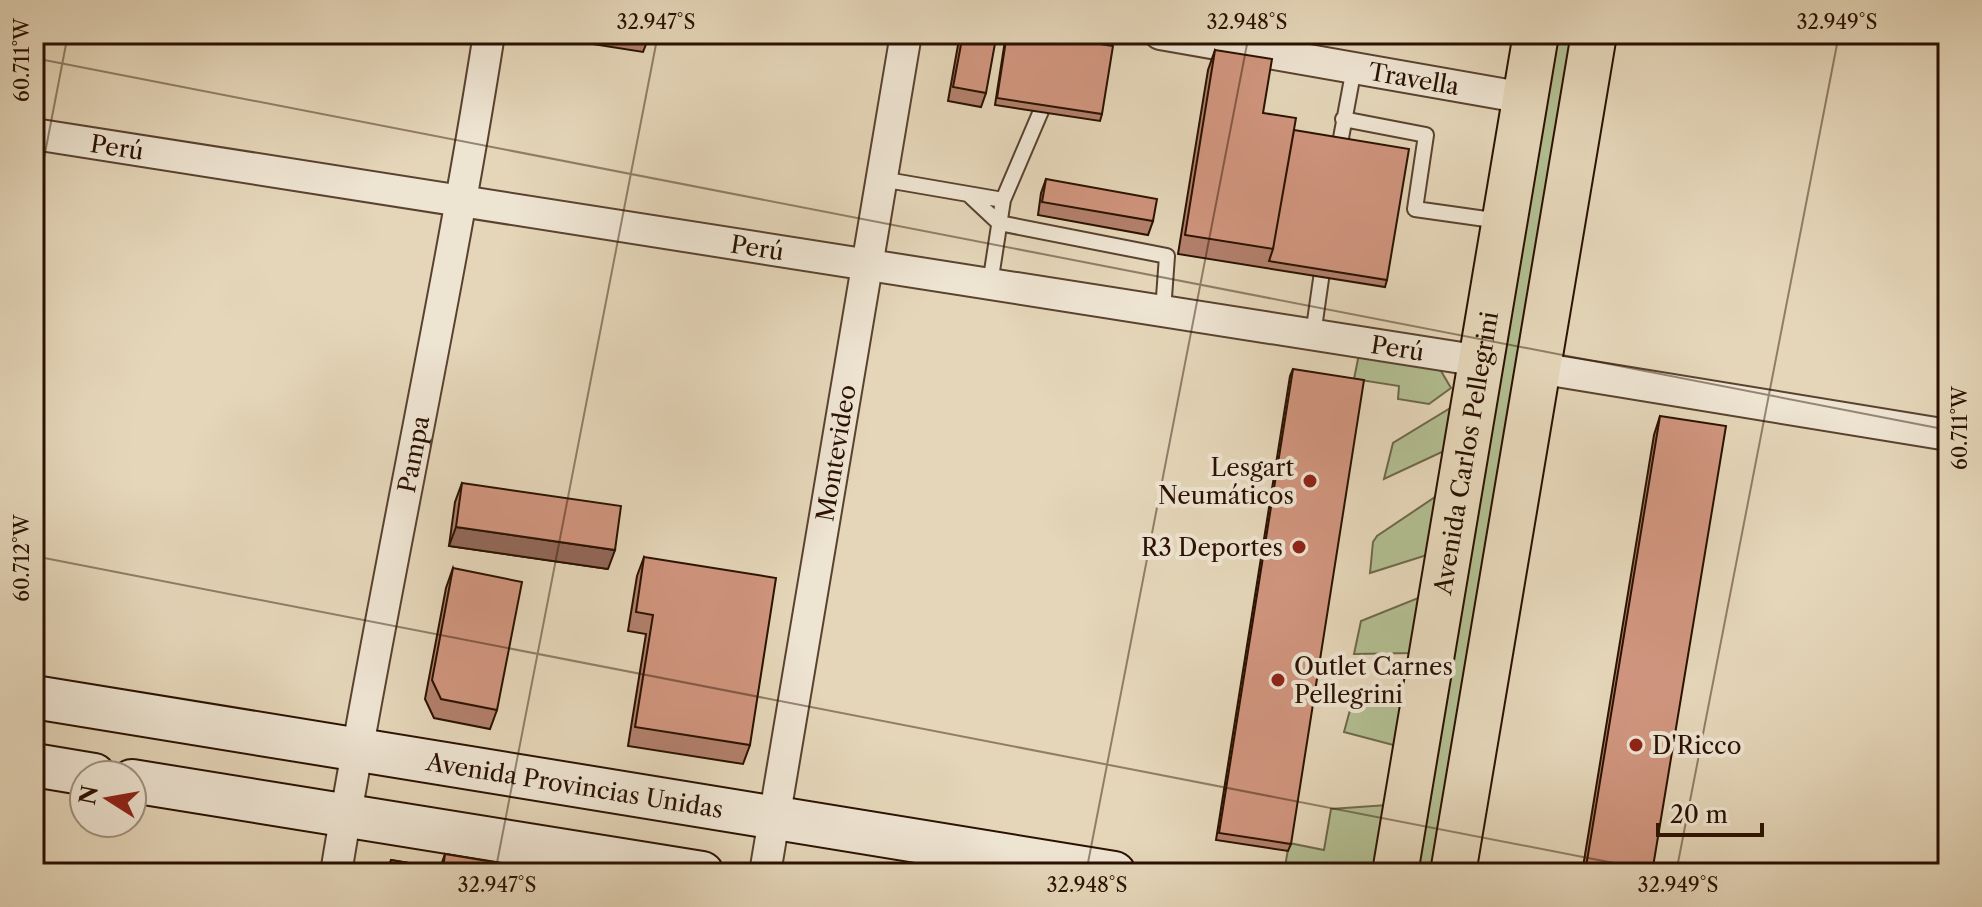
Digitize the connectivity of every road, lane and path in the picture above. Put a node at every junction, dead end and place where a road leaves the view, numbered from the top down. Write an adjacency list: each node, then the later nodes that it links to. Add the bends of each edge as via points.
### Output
1 (489, 34): 15 (street, Pampa)
2 (906, 34): 12 (street, Montevideo)
3 (1160, 34): 6 (street, Travella)
4 (1536, 34): 8 (main road, Avenida Carlos Pellegrini)
5 (1594, 34): 24 (main road)
6 (1354, 68): 8 (street, Travella); 9 (lane)
7 (1053, 75): 14 (lane)
8 (1525, 98): 16 (main road, Avenida Carlos Pellegrini)
9 (1343, 119): 11 (lane); 16 (lane, via 1426,135 1415,209)
10 (34, 134): 15 (street, Perú)
11 (1337, 165)
12 (881, 179): 13 (lane); 19 (street, Montevideo)
13 (968, 194): 14 (lane); 17 (lane)
14 (1003, 200): 17 (lane)
15 (463, 201): 19 (street, Perú); 27 (street, Pampa)
16 (1504, 222): 23 (main road, Avenida Carlos Pellegrini)
17 (999, 223): 20 (lane); 21 (lane, via 1167,256)
18 (1326, 242): 22 (lane)
19 (867, 265): 20 (street, Perú); 32 (street, Montevideo)
20 (990, 284): 21 (street, Perú)
21 (1163, 311): 22 (street, Perú)
22 (1313, 335): 23 (street, Perú)
23 (1481, 361): 37 (main road, Avenida Carlos Pellegrini)
24 (1538, 368): 25 (street); 38 (main road)
25 (1948, 435)
26 (34, 697): 27 (main road, Avenida Provincias Unidas)
27 (355, 752): 31 (street, Pampa); 32 (main road, Avenida Provincias Unidas)
28 (34, 765): 29 (main road)
29 (68, 771)
30 (148, 784): 31 (main road)
31 (345, 815): 33 (street, Pampa); 34 (main road)
32 (774, 819): 35 (street, Montevideo); 36 (main road, Avenida Provincias Unidas)
33 (336, 873)
34 (702, 873)
35 (765, 873)
36 (1114, 873)
37 (1395, 873)
38 (1453, 873)

